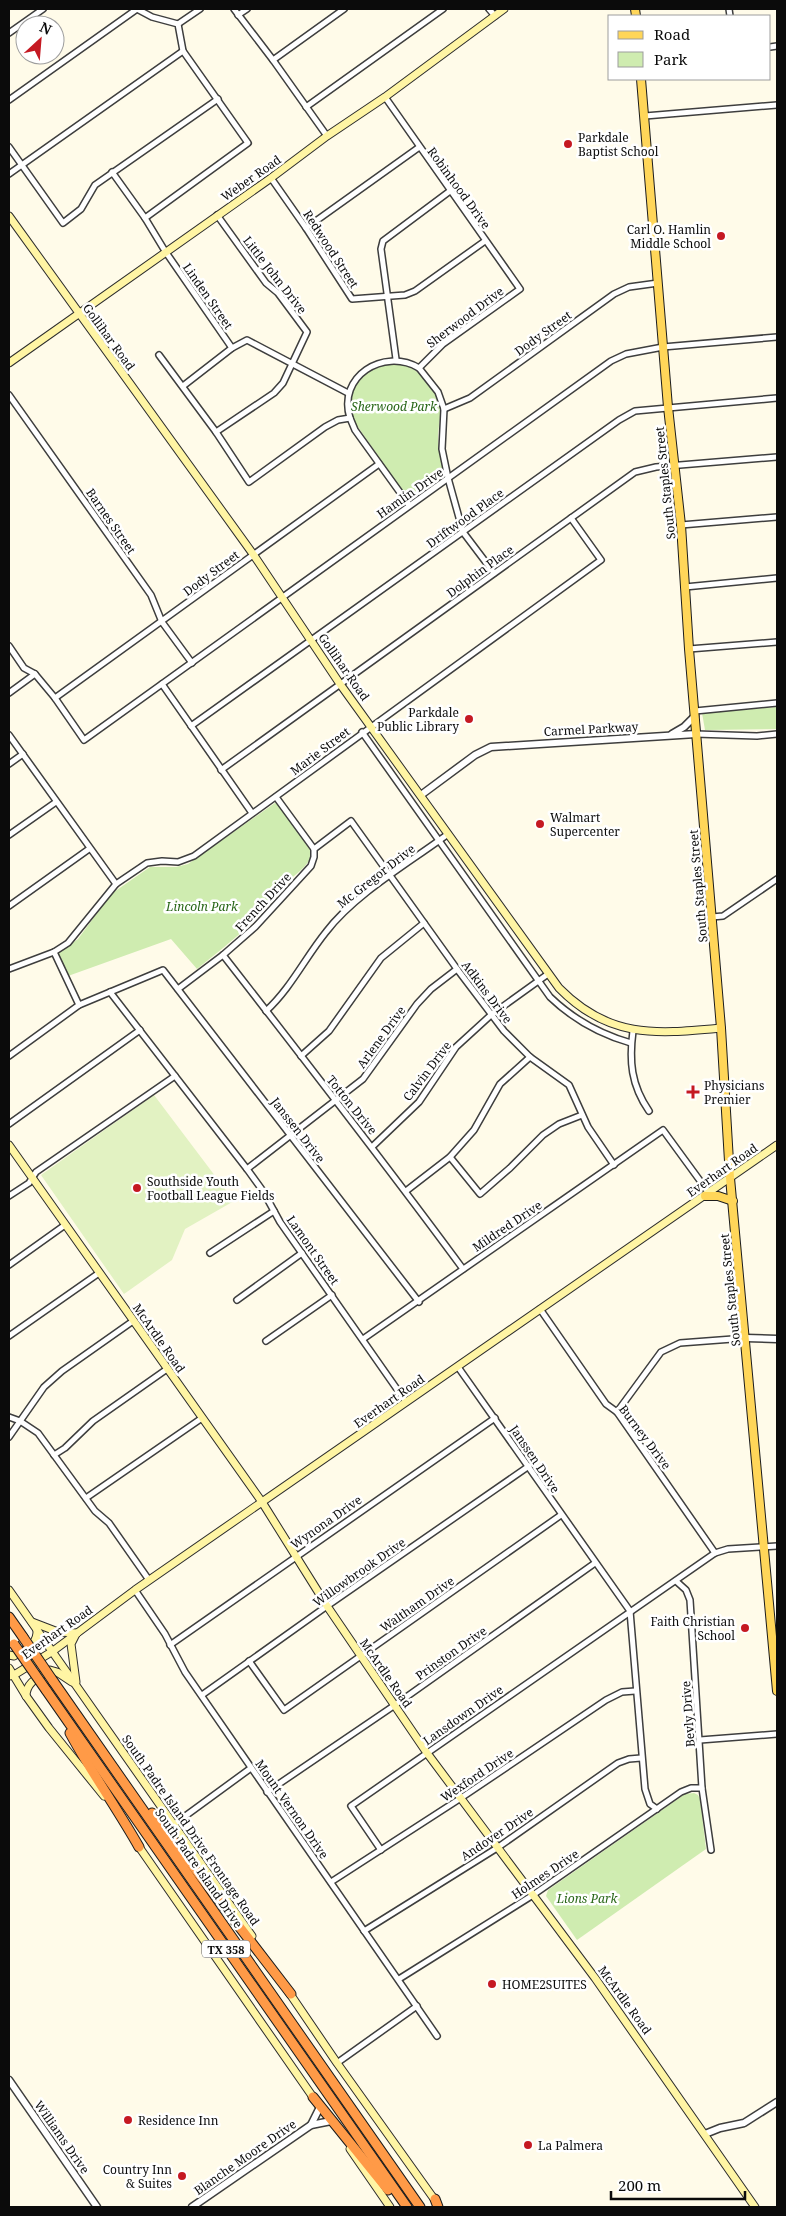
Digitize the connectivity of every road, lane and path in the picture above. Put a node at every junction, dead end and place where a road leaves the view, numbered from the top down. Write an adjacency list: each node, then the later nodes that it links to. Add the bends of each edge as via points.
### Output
1 (43, 9): 13 (street)
2 (137, 9): 12 (street); 19 (street)
3 (200, 9): 12 (street)
4 (234, 9): 10 (street)
5 (247, 9): 10 (street)
6 (344, 9): 15 (street)
7 (443, 9): 21 (street)
8 (490, 9): 11 (street)
9 (504, 9): 11 (main road, Weber Road)
10 (238, 15): 15 (street)
11 (495, 16): 17 (main road, Weber Road)
12 (178, 24): 14 (street)
13 (9, 33)
14 (183, 51): 18 (street); 26 (street)
15 (273, 60): 21 (street)
16 (641, 80): 22 (main road, South Staples Street)
17 (385, 97): 23 (main road, Weber Road); 25 (street, Robinhood Drive)
18 (218, 99): 27 (street); 33 (street, via 248,143)
19 (9, 100)
20 (777, 105): 22 (street)
21 (306, 107): 23 (street)
22 (645, 116): 37 (main road, South Staples Street)
23 (327, 136): 29 (main road, Weber Road)
24 (9, 147): 26 (street)
25 (418, 148): 30 (street, Robinhood Drive); 34 (street)
26 (22, 166): 27 (street, via 63,223 78,213 95,185); 28 (street)
27 (112, 172): 33 (street, Linden Street)
28 (9, 174)
29 (271, 178): 31 (main road, Weber Road); 34 (street, Redwood Street)
30 (450, 191): 35 (street, Robinhood Drive); 39 (street, via 383,241 380,249)
31 (217, 215): 36 (main road, Weber Road); 47 (street, Little John Drive, via 266,283 278,293 307,332)
32 (9, 216): 40 (main road, Gollihar Road)
33 (145, 218): 36 (street, Linden Street)
34 (306, 228): 39 (street, Redwood Street, via 352,299)
35 (485, 241): 38 (street, Robinhood Drive); 39 (street, via 415,291)
36 (165, 251): 40 (main road, Weber Road); 43 (street, Linden Street)
37 (658, 283): 42 (main road, South Staples Street); 54 (street, Dody Street, via 629,287 614,294 470,398)
38 (520, 289): 48 (street, Sherwood Drive, via 443,344)
39 (387, 296): 45 (street)
40 (79, 315): 46 (main road, Weber Road); 66 (main road, Gollihar Road)
41 (777, 337): 42 (street, Hamlin Drive)
42 (663, 347): 53 (main road, South Staples Street); 60 (street, Hamlin Drive, via 626,354 611,361)
43 (232, 348): 47 (street, Linden Street, via 247,340); 49 (street)
44 (159, 355): 49 (street)
45 (396, 359): 48 (street); 50 (street, via 367,369)
46 (9, 363)
47 (292, 363): 50 (street, Linden Street); 56 (street, Little John Drive, via 284,383 274,393)
48 (418, 368): 54 (street, via 438,392)
49 (183, 386): 56 (street)
50 (348, 393): 55 (street, via 346,407)
51 (9, 394): 71 (street, Barnes Street, via 151,595)
52 (777, 398): 53 (street, Driftwood Place)
53 (668, 407): 59 (main road, South Staples Street); 65 (street, Driftwood Place, via 635,411 619,420)
54 (444, 408): 60 (street, via 442,449)
55 (350, 418): 56 (street, via 325,427 249,482); 58 (street)
56 (216, 432)
57 (777, 457): 59 (street, Dolphin Place)
58 (379, 464): 61 (street); 66 (street, Dody Street)
59 (674, 466): 63 (street, Dolphin Place, via 636,472); 64 (main road, South Staples Street)
60 (448, 478): 61 (street, Hamlin Drive); 65 (street)
61 (409, 505): 70 (street, Hamlin Drive)
62 (777, 517): 64 (street)
63 (571, 518): 67 (street, Dolphin Place); 84 (street, Marie Street, via 601,560)
64 (681, 525): 69 (main road, South Staples Street)
65 (463, 532): 67 (street); 72 (street, Driftwood Place)
66 (252, 554): 70 (main road, Gollihar Road); 71 (street, Dody Street)
67 (494, 573): 79 (street, Dolphin Place)
68 (777, 578): 69 (street)
69 (685, 587): 75 (main road, South Staples Street)
70 (282, 597): 72 (main road, Gollihar Road); 76 (street, Hamlin Drive)
71 (162, 622): 76 (street, Barnes Street); 81 (street, Dody Street)
72 (312, 640): 79 (main road, Gollihar Road); 85 (street, Driftwood Place)
73 (777, 642): 75 (street)
74 (9, 646): 77 (street, via 24,668)
75 (689, 649): 83 (main road, South Staples Street)
76 (192, 663): 78 (street, Hamlin Drive)
77 (35, 674): 80 (street); 81 (street)
78 (162, 684): 81 (street, Hamlin Drive, via 84,740); 85 (street)
79 (340, 684): 84 (main road, Gollihar Road); 95 (street, Dolphin Place)
80 (9, 693)
81 (55, 698)
82 (777, 703): 83 (street)
83 (695, 714): 87 (main road, South Staples Street); 90 (street, via 684,727)
84 (372, 725): 86 (street, Marie Street); 92 (main road, Gollihar Road)
85 (190, 726): 95 (street)
86 (362, 732): 94 (street); 97 (street, Marie Street)
87 (696, 734): 88 (street, Carmel Parkway); 90 (street, Carmel Parkway); 113 (main road, South Staples Street)
88 (777, 734)
89 (9, 735): 91 (street)
90 (671, 735): 96 (street, Carmel Parkway, via 491,747)
91 (23, 754): 93 (street); 98 (street)
92 (394, 756): 94 (street); 96 (main road, Gollihar Road)
93 (9, 764)
94 (384, 764): 100 (street)
95 (221, 770): 101 (street)
96 (420, 795): 99 (main road, Gollihar Road)
97 (276, 798): 101 (street, Marie Street); 106 (street)
98 (56, 802): 103 (street); 105 (street)
99 (427, 805): 100 (street); 102 (main road, Gollihar Road)
100 (418, 811): 104 (street)
101 (252, 813): 109 (street, Marie Street, via 194,856 178,862 147,863)
102 (448, 834): 104 (street, Mc Gregor Drive); 110 (main road, Gollihar Road)
103 (9, 835)
104 (439, 841): 107 (street, Mc Gregor Drive); 111 (street)
105 (89, 849): 109 (street); 112 (street)
106 (314, 849): 107 (street, Adkins Drive, via 352,821); 116 (street, French Drive, via 311,866 255,927)
107 (391, 876): 114 (street, Adkins Drive); 124 (street, Mc Gregor Drive, via 352,904 326,931 282,997)
108 (777, 879): 113 (street, via 723,916)
109 (116, 884): 115 (street, Marie Street, via 68,943)
110 (492, 895): 111 (street); 119 (main road, Gollihar Road)
111 (482, 902): 120 (street)
112 (9, 906)
113 (712, 918): 126 (main road, South Staples Street)
114 (424, 923): 118 (street, Adkins Drive); 131 (street, via 381,958 329,1031)
115 (54, 952): 117 (street, Marie Street); 123 (street)
116 (224, 955): 121 (street, French Drive); 124 (street, Totton Drive)
117 (9, 969)
118 (457, 969): 125 (street, Adkins Drive); 134 (street, Arlene Drive, via 417,1004 363,1079)
119 (548, 974): 120 (street, Calvin Drive); 128 (main road, Gollihar Road, via 569,998 589,1014)
120 (538, 981): 125 (street, Calvin Drive); 129 (street, via 550,997 578,1020 602,1033)
121 (178, 989): 122 (street, Janssen Drive, via 163,970); 138 (street, Janssen Drive)
122 (110, 992): 123 (street); 127 (street, Lamont Street)
123 (78, 1005): 130 (street)
124 (266, 1011): 131 (street, Totton Drive)
125 (492, 1015): 132 (street, Adkins Drive); 141 (street, Calvin Drive, via 456,1047 419,1102)
126 (721, 1028): 128 (main road, Gollihar Road); 146 (main road, South Staples Street)
127 (140, 1030): 133 (street, Lamont Street); 137 (street)
128 (633, 1031): 129 (street)
129 (632, 1043): 135 (street, via 632,1074 636,1089)
130 (9, 1056)
131 (301, 1056): 134 (street, Totton Drive)
132 (530, 1056): 136 (street, Adkins Drive, via 569,1084); 142 (street, via 500,1084 474,1130)
133 (176, 1076): 144 (street, Lamont Street); 145 (street, via 36,1172)
134 (335, 1101): 138 (street, Arlene Drive); 141 (street, Totton Drive)
135 (649, 1110)
136 (582, 1115): 142 (street, via 543,1135 480,1194); 143 (street, Adkins Drive)
137 (9, 1124)
138 (289, 1135): 144 (street, Arlene Drive); 160 (street, Janssen Drive)
139 (777, 1145): 146 (main road, Everhart Road)
140 (9, 1146): 145 (main road, McArdle Road)
141 (373, 1146): 147 (street, Totton Drive)
142 (450, 1156): 147 (street)
143 (614, 1165): 148 (street, Mildred Drive, via 663,1130); 156 (street, Mildred Drive)
144 (247, 1169): 151 (street, Lamont Street)
145 (32, 1178): 149 (street); 152 (main road, McArdle Road)
146 (730, 1178): 148 (main road, Everhart Road); 150 (main road, South Staples Street)
147 (406, 1191): 156 (street, Totton Drive)
148 (707, 1195): 150 (main road); 161 (main road, Everhart Road)
149 (9, 1196)
150 (733, 1201): 164 (main road, South Staples Street)
151 (274, 1211): 153 (street); 154 (street, Lamont Street)
152 (65, 1225): 155 (street); 157 (main road, McArdle Road)
153 (210, 1253)
154 (302, 1253): 158 (street, Lamont Street); 159 (street)
155 (9, 1265)
156 (463, 1268): 160 (street, Mildred Drive)
157 (100, 1273): 162 (main road, McArdle Road); 163 (street)
158 (332, 1295): 165 (street, Lamont Street); 167 (street)
159 (237, 1300)
160 (419, 1302): 165 (street, Mildred Drive)
161 (540, 1309): 168 (main road, Everhart Road); 171 (street, Burney Drive, via 606,1404)
162 (133, 1321): 169 (main road, McArdle Road); 175 (street, via 62,1371 44,1387)
163 (9, 1336)
164 (746, 1338): 166 (street); 171 (street, via 670,1346 661,1352); 183 (main road, South Staples Street)
165 (363, 1339): 170 (street, Lamont Street)
166 (777, 1339)
167 (266, 1341)
168 (458, 1367): 170 (main road, Everhart Road); 174 (street, Janssen Drive)
169 (168, 1369): 173 (main road, McArdle Road); 177 (street, via 93,1421)
170 (406, 1402): 180 (main road, Everhart Road)
171 (617, 1412): 184 (street, Burney Drive)
172 (9, 1417): 175 (street)
173 (202, 1418): 179 (street); 180 (main road, McArdle Road)
174 (495, 1418): 178 (street, Janssen Drive); 185 (street, Wynona Drive)
175 (20, 1421): 176 (street); 177 (street, via 38,1433)
176 (9, 1437)
177 (54, 1455): 179 (street)
178 (529, 1466): 181 (street, Janssen Drive); 191 (street, Willowbrook Drive)
179 (86, 1498): 187 (street, via 109,1523)
180 (262, 1502): 185 (main road, McArdle Road); 187 (main road, Everhart Road)
181 (561, 1516): 186 (street, Janssen Drive); 201 (street, Waltham Drive)
182 (777, 1546): 183 (street, Lansdown Drive)
183 (764, 1547): 184 (street, Lansdown Drive); 208 (main road, South Staples Street)
184 (715, 1553): 188 (street, Lansdown Drive)
185 (296, 1555): 191 (main road, McArdle Road); 198 (street, Wynona Drive)
186 (594, 1563): 192 (street); 212 (street, Prinston Drive)
187 (149, 1580): 190 (main road, Everhart Road)
188 (676, 1581): 192 (street, Lansdown Drive); 215 (street, Bevly Drive, via 686,1590 690,1600)
189 (9, 1590): 194 (main road, South Padre Island Drive Frontage Road)
190 (135, 1590): 196 (main road, Everhart Road); 198 (street, Mount Vernon Drive, via 166,1634)
191 (327, 1606): 201 (main road, McArdle Road); 202 (street, Willowbrook Drive)
192 (630, 1611): 207 (street); 216 (street, Lansdown Drive)
193 (9, 1617): 213 (highway, South Padre Island Drive / TX 358, bridge)
194 (31, 1621): 195 (main road, South Padre Island Drive Frontage Road); 196 (main road, via 58,1632)
195 (37, 1630): 199 (main road, South Padre Island Drive Frontage Road); 200 (main road, via 34,1643 14,1656)
196 (77, 1633): 199 (main road, Everhart Road); 206 (main road, via 71,1644)
197 (11, 1641): 209 (highway, South Padre Island Drive / TX 358, bridge)
198 (170, 1645): 211 (street, Mount Vernon Drive)
199 (53, 1651): 204 (main road, Everhart Road); 206 (main road, South Padre Island Drive Frontage Road)
200 (9, 1655)
201 (360, 1656): 202 (street, Waltham Drive, via 284,1710); 212 (main road, McArdle Road)
202 (249, 1661): 211 (street, Willowbrook Drive)
203 (9, 1668): 204 (main road)
204 (11, 1676): 205 (main road, Everhart Road); 210 (main road)
205 (9, 1683)
206 (76, 1685): 210 (main road, via 50,1670 30,1683); 223 (main road, South Padre Island Drive Frontage Road)
207 (635, 1691): 217 (street); 221 (street, Wexford Drive, via 622,1692 606,1700)
208 (777, 1691)
209 (48, 1692): 224 (highway, via 83,1757 119,1810); 248 (highway, South Padre Island Drive / TX 358)
210 (26, 1696): 224 (main road)
211 (202, 1696): 218 (street, Mount Vernon Drive)
212 (395, 1705): 216 (main road, McArdle Road); 220 (street, Prinston Drive)
213 (80, 1720): 232 (highway); 249 (highway, South Padre Island Drive / TX 358)
214 (777, 1734): 215 (street)
215 (700, 1740): 219 (street, Bevly Drive)
216 (427, 1753): 221 (main road, McArdle Road); 226 (street, Lansdown Drive, via 351,1806)
217 (641, 1758): 222 (street, via 647,1797); 225 (street, Andover Drive, via 618,1764)
218 (251, 1768): 220 (street, Mount Vernon Drive); 223 (street)
219 (702, 1788): 222 (street, Holmes Drive, via 681,1792); 227 (street, Bevly Drive)
220 (267, 1792): 228 (street, Mount Vernon Drive)
221 (461, 1798): 225 (main road, McArdle Road); 226 (street, Wexford Drive)
222 (657, 1809): 229 (street, Holmes Drive)
223 (172, 1825): 232 (main road, South Padre Island Drive Frontage Road)
224 (139, 1847): 237 (main road)
225 (497, 1848): 229 (main road, McArdle Road); 230 (street, Andover Drive)
226 (380, 1850): 228 (street, Wexford Drive)
227 (710, 1850)
228 (331, 1882): 230 (street, Mount Vernon Drive)
229 (533, 1895): 231 (street, Holmes Drive); 242 (main road, McArdle Road)
230 (364, 1931): 231 (street, Mount Vernon Drive)
231 (399, 1978): 233 (street, Mount Vernon Drive)
232 (291, 1994): 235 (main road, South Padre Island Drive Frontage Road)
233 (418, 2006): 234 (street, Mount Vernon Drive); 235 (street)
234 (437, 2036)
235 (337, 2063): 243 (main road, South Padre Island Drive Frontage Road)
236 (9, 2080): 244 (street, Williams Drive)
237 (313, 2097): 239 (main road); 247 (highway)
238 (777, 2102): 242 (street, via 744,2123)
239 (320, 2107): 240 (main road); 241 (street, Blanche Moore Drive)
240 (331, 2120): 241 (street, Blanche Moore Drive); 246 (main road)
241 (311, 2124): 245 (street, Blanche Moore Drive)
242 (705, 2134): 250 (main road, McArdle Road)
243 (438, 2204)
244 (97, 2207)
245 (192, 2207)
246 (390, 2207)
247 (401, 2207)
248 (407, 2207)
249 (420, 2207)
250 (755, 2207)

